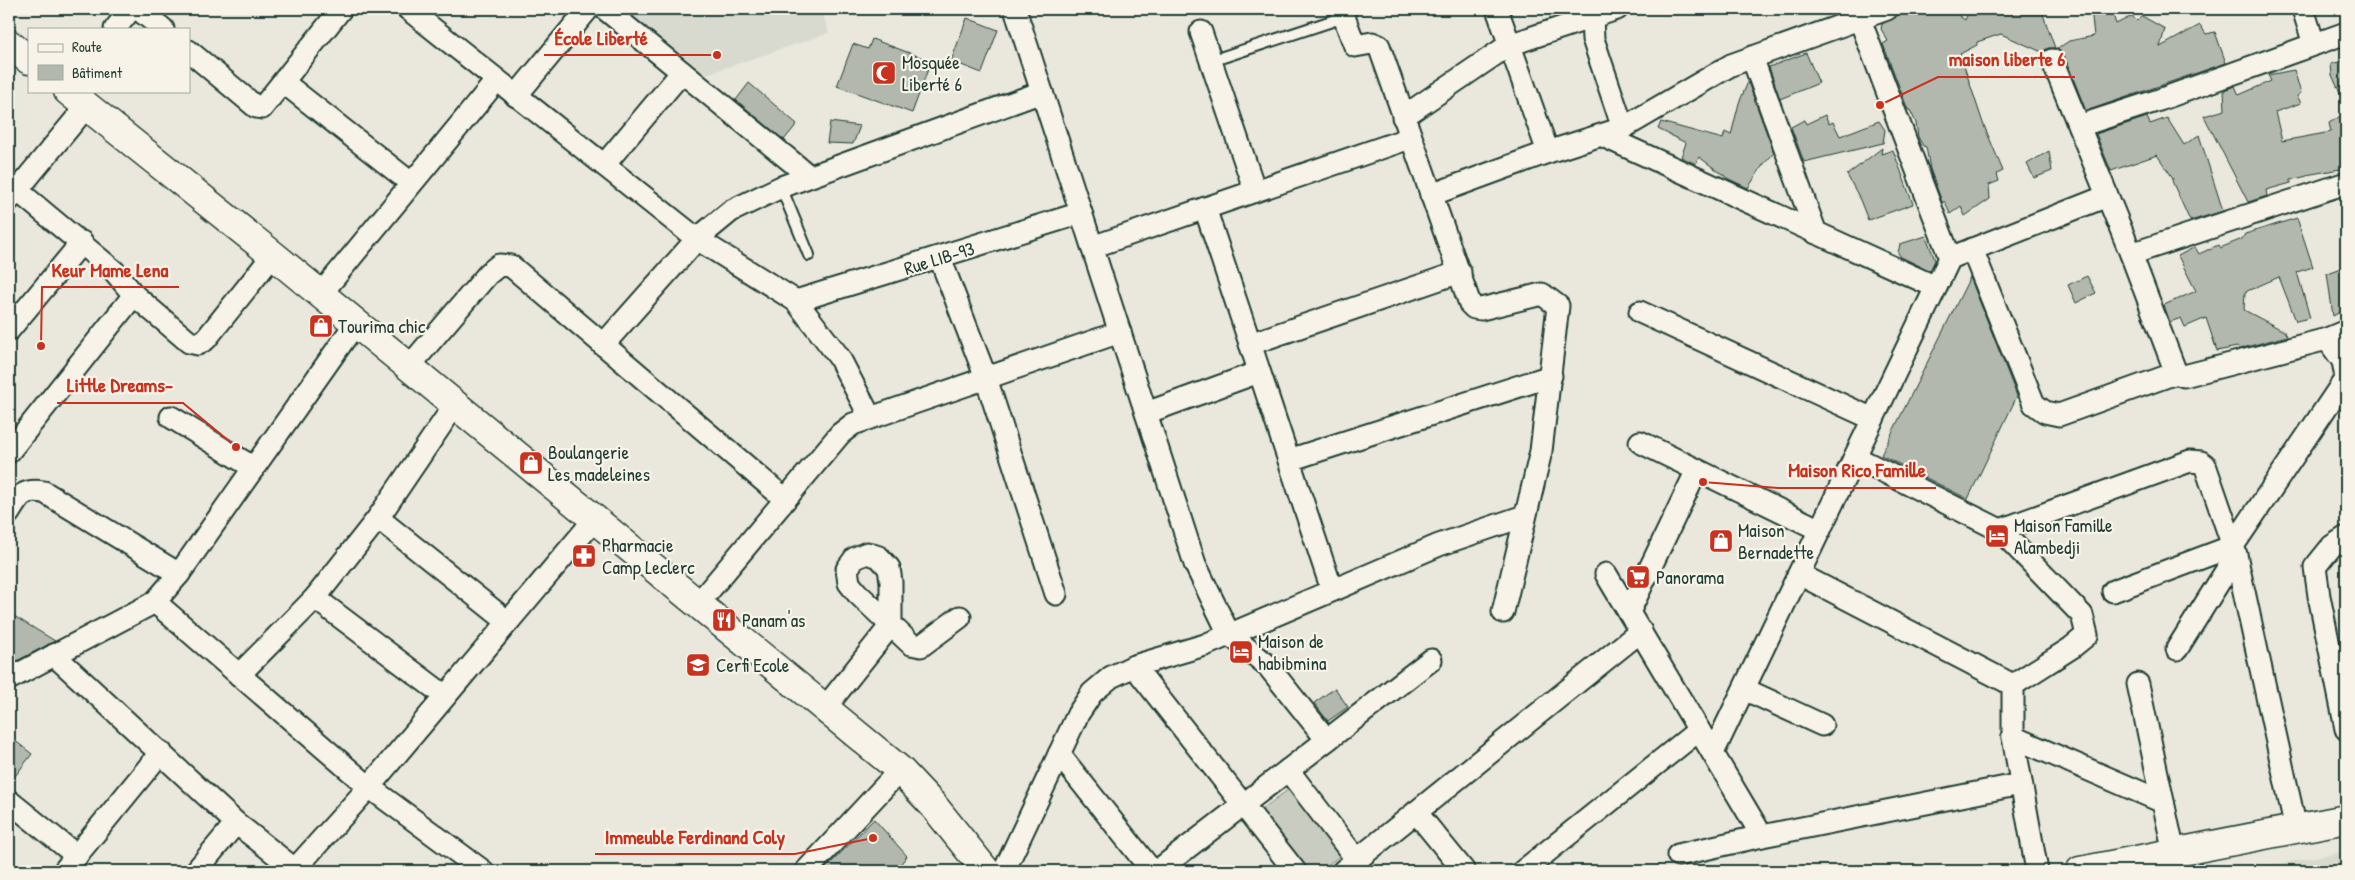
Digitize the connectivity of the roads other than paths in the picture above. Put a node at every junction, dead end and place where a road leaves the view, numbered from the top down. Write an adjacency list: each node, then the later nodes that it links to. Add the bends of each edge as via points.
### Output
1 (131, 9): 15 (street)
2 (138, 9): 16 (street)
3 (341, 9): 29 (street)
4 (408, 9): 28 (street)
5 (588, 9): 31 (street)
6 (605, 9): 27 (street)
7 (1015, 9): 30 (street)
8 (1497, 9): 21 (street)
9 (1617, 9): 13 (street)
10 (1887, 9): 14 (street)
11 (2303, 9): 20 (street)
12 (1342, 13): 26 (lane); 33 (street, via 1355,46 1372,43 1378,46)
13 (1591, 13): 21 (street); 35 (street, via 1593,38)
14 (1859, 18): 23 (street); 59 (street)
15 (116, 28)
16 (161, 28)
17 (1201, 32): 26 (street)
18 (2346, 33): 20 (street)
19 (9, 44): 24 (street)
20 (2314, 44): 34 (street)
21 (1509, 45): 33 (street); 38 (street)
22 (190, 51): 29 (street, via 256,107 262,108 267,104)
23 (1752, 57): 35 (street, via 1714,74); 50 (street)
24 (28, 59)
25 (2052, 60): 34 (street)
26 (1211, 61): 44 (street)
27 (682, 72): 39 (street); 40 (street)
28 (496, 80): 31 (street); 41 (street)
29 (283, 82): 41 (street)
30 (1042, 92): 40 (street); 49 (street)
31 (516, 96): 39 (street)
32 (77, 99): 45 (street); 56 (street)
33 (1403, 116): 37 (street)
34 (2079, 126): 47 (street)
35 (1623, 128): 36 (street)
36 (1603, 136): 38 (street); 50 (street)
37 (1410, 138): 44 (street); 46 (street)
38 (1548, 152): 46 (street)
39 (604, 165): 51 (street)
40 (809, 176): 43 (street)
41 (411, 183): 63 (street)
42 (2346, 183): 55 (street)
43 (781, 187): 51 (street, via 731,211); 57 (lane)
44 (1255, 191): 48 (street)
45 (12, 193): 52 (street)
46 (1431, 195): 60 (street)
47 (2107, 196): 54 (street); 55 (street)
48 (1205, 208): 53 (street); 71 (street)
49 (1081, 213): 53 (street); 58 (street, Rue LIB-93)
50 (1816, 233): 61 (street)
51 (697, 240): 64 (street); 72 (street)
52 (82, 242): 62 (street, via 124,280); 67 (street)
53 (1092, 247): 69 (street)
54 (1972, 249): 59 (street); 75 (street, via 2034,404 2045,412 2058,416)
55 (2131, 254): 75 (street)
56 (273, 255): 62 (street, via 198,344 189,342); 63 (street)
57 (809, 255)
58 (940, 258): 64 (street, Rue LIB-93); 77 (street)
59 (1950, 258): 61 (street)
60 (1460, 272): 71 (street); 76 (street, via 1474,308 1542,294 1558,306)
61 (1936, 287): 82 (street)
62 (134, 295): 84 (street)
63 (320, 295): 66 (street)
64 (796, 301): 81 (street, via 839,357)
65 (1640, 312): 82 (street)
66 (355, 324): 73 (street); 87 (street)
67 (9, 330)
68 (2346, 331): 70 (street)
69 (1120, 332): 77 (street); 79 (street)
70 (2327, 339): 75 (street, via 2184,376); 97 (street, via 2343,361 2346,378)
71 (1250, 344): 74 (street)
72 (604, 345): 73 (street, via 511,266 499,265); 89 (street)
73 (408, 368): 78 (street)
74 (1259, 372): 79 (street); 86 (street)
75 (2176, 373)
76 (1551, 376): 86 (street); 91 (street, via 1541,451)
77 (986, 378): 81 (street); 103 (street)
78 (454, 406): 92 (street); 93 (street)
79 (1146, 413): 112 (street, via 1195,564)
80 (171, 417): 87 (street)
81 (870, 417): 89 (street, via 840,434)
82 (1874, 419): 85 (street)
83 (1640, 442): 88 (street)
84 (9, 450)
85 (1855, 458): 94 (street); 95 (street)
86 (1289, 460): 101 (street)
87 (254, 468): 98 (street)
88 (1697, 470): 94 (street); 108 (street)
89 (785, 500): 106 (street)
90 (9, 513): 98 (street, via 19,496 31,490 44,492)
91 (1524, 516): 101 (street, via 1439,544); 107 (street)
92 (378, 518): 104 (street); 110 (street)
93 (594, 520): 106 (street); 110 (street)
94 (1820, 530): 100 (street)
95 (2000, 530): 97 (street, via 2195,460 2205,465); 120 (street, via 2082,615 2087,634 2071,648)
96 (2346, 537): 125 (street, via 2332,546 2315,567)
97 (2234, 550): 102 (street); 113 (street); 142 (street)
98 (179, 574): 105 (street)
99 (1606, 574): 108 (street)
100 (1799, 574): 120 (street); 121 (street)
101 (1332, 590): 112 (street)
102 (2113, 591)
103 (1056, 594)
104 (315, 598): 117 (street); 122 (street)
105 (155, 602): 114 (street); 117 (street)
106 (697, 605): 123 (street)
107 (1504, 612)
108 (1629, 612): 111 (street)
109 (960, 617): 123 (street, via 921,646 911,644 891,625)
110 (508, 622): 122 (street)
111 (1641, 631): 126 (street); 139 (street)
112 (1229, 634): 116 (street, via 1190,650); 128 (street, via 1267,665)
113 (2177, 650)
114 (54, 656): 118 (street); 129 (street)
115 (1431, 660): 128 (street)
116 (1134, 666): 130 (street, via 1111,677 1092,693); 138 (street)
117 (239, 675): 135 (street)
118 (9, 679)
119 (2138, 684): 137 (street)
120 (2012, 685): 127 (street)
121 (1744, 689): 124 (street); 131 (street)
122 (444, 696): 135 (street)
123 (825, 708): 132 (street)
124 (1822, 726)
125 (2346, 729)
126 (1699, 730): 131 (street); 158 (street)
127 (2013, 737): 134 (street); 137 (street)
128 (1327, 740): 133 (street)
129 (161, 752): 141 (street); 146 (street)
130 (1059, 754): 153 (street); 154 (street)
131 (1713, 754): 143 (street)
132 (900, 770): 151 (street); 152 (street)
133 (1288, 770): 138 (street); 147 (street)
134 (2021, 784): 143 (street); 159 (street)
135 (369, 787): 148 (street); 150 (street)
136 (9, 800): 146 (street)
137 (2163, 802): 144 (street)
138 (1243, 805): 155 (street); 156 (street)
139 (1416, 812): 147 (street); 157 (street)
140 (2346, 819): 142 (street)
141 (236, 823): 148 (street); 149 (street)
142 (2296, 828): 144 (street)
143 (1762, 836): 145 (street)
144 (2174, 853): 160 (street)
145 (1678, 856)
146 (71, 864)
147 (1350, 866)
148 (291, 870)
149 (196, 871)
150 (483, 871)
151 (806, 871)
152 (986, 871)
153 (1004, 871)
154 (1152, 871)
155 (1157, 871)
156 (1295, 871)
157 (1464, 871)
158 (1523, 871)
159 (2037, 871)
160 (2080, 871)

